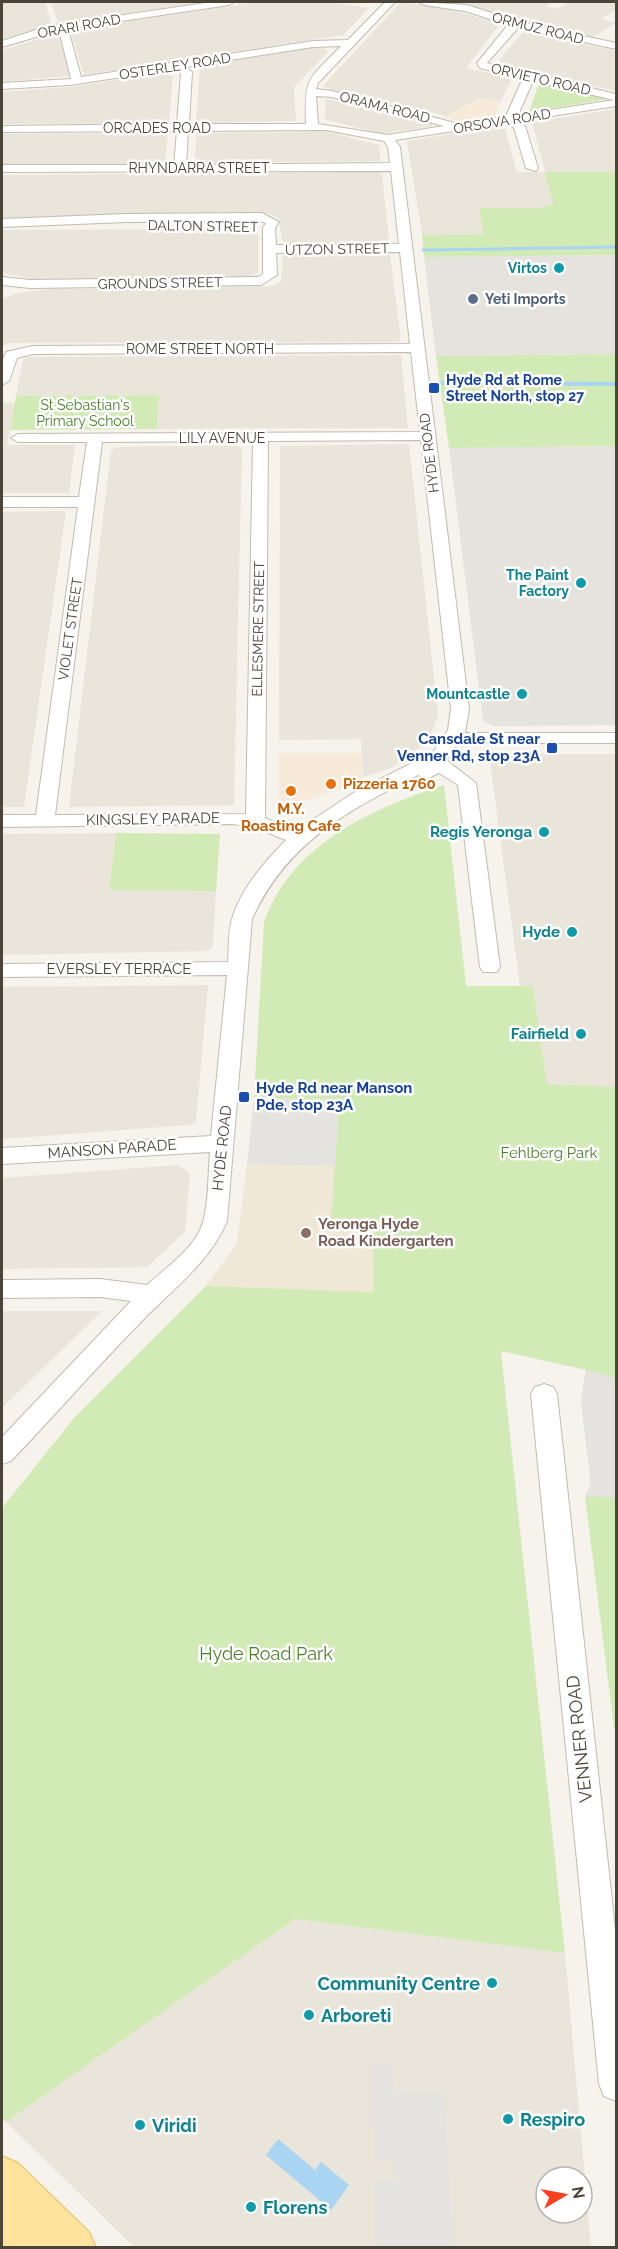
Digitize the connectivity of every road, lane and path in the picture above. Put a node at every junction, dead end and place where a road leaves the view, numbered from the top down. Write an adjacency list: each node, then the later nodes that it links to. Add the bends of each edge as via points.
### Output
1 (229, 2): 6 (street, ORARI ROAD)
2 (424, 2): 5 (street, ORMUZ ROAD, via 467,8)
3 (374, 3): 4 (street)
4 (388, 3): 7 (street)
5 (517, 25): 9 (street, ORMUZ ROAD); 11 (street, ORVIETO ROAD, via 482,63 489,69)
6 (58, 28): 8 (street, ORARI ROAD); 12 (street, via 65,32)
7 (348, 43): 10 (street, OSTERLEY ROAD, via 313,44); 14 (street, via 317,77)
8 (2, 44)
9 (616, 46)
10 (176, 66): 12 (street, OSTERLEY ROAD); 19 (street, via 187,72)
11 (529, 78): 15 (street, ORVIETO ROAD); 17 (street)
12 (77, 81): 13 (street, OSTERLEY ROAD)
13 (2, 86)
14 (310, 92): 18 (street); 20 (street, ORAMA ROAD, via 450,122)
15 (616, 97)
16 (616, 103): 17 (street, ORSOVA ROAD)
17 (510, 120): 20 (street, ORSOVA ROAD); 25 (street, via 519,126)
18 (312, 127): 19 (street, ORCADES ROAD); 22 (street, ORCADES ROAD, via 334,127)
19 (183, 128): 21 (street, ORCADES ROAD); 24 (street)
20 (459, 128): 22 (street, ORSOVA ROAD)
21 (2, 129)
22 (388, 138): 23 (street, HYDE ROAD, via 394,147)
23 (396, 167): 24 (street, RHYNDARRA STREET); 29 (street, HYDE ROAD)
24 (180, 168): 26 (street, RHYNDARRA STREET)
25 (532, 168)
26 (2, 169)
27 (2, 224): 28 (street, DALTON STREET)
28 (269, 228): 30 (street, GROUNDS STREET)
29 (405, 248): 30 (street, UTZON STREET); 32 (street, HYDE ROAD)
30 (269, 249): 31 (street, GROUNDS STREET, via 270,275 255,282)
31 (5, 286)
32 (417, 348): 33 (street, ROME STREET NORTH, via 33,350 11,355); 34 (street, HYDE ROAD)
33 (2, 381)
34 (427, 436): 37 (street, LILY AVENUE); 40 (street, HYDE ROAD, via 460,708)
35 (18, 438): 36 (street, LILY AVENUE)
36 (95, 438): 37 (street, LILY AVENUE); 39 (street, VIOLET STREET)
37 (261, 438): 45 (street, ELLESMERE STREET)
38 (2, 502): 39 (street)
39 (87, 502): 43 (street, VIOLET STREET)
40 (455, 738): 41 (street); 42 (street, HYDE ROAD)
41 (616, 738)
42 (435, 762): 46 (street, HYDE ROAD, via 433,769 418,779 352,804); 47 (street, via 467,783)
43 (45, 820): 44 (street, KINGSLEY PARADE); 45 (street, KINGSLEY PARADE)
44 (2, 821)
45 (255, 821): 46 (street, KINGSLEY PARADE)
46 (300, 839): 48 (street, HYDE ROAD, via 254,892 243,920)
47 (490, 967)
48 (237, 968): 49 (street, EVERSLEY TERRACE); 50 (street, HYDE ROAD)
49 (2, 970)
50 (222, 1143): 51 (street, MANSON PARADE); 53 (street, HYDE ROAD, via 210,1237 201,1251)
51 (2, 1156)
52 (2, 1289): 53 (street, via 100,1288)
53 (151, 1296): 55 (street, HYDE ROAD)
54 (544, 1394): 56 (street, VENNER ROAD)
55 (2, 1454)
56 (616, 2084)
57 (2, 2179): 60 (main road)
58 (2, 2235): 59 (main road)
59 (15, 2247)
60 (73, 2247)

